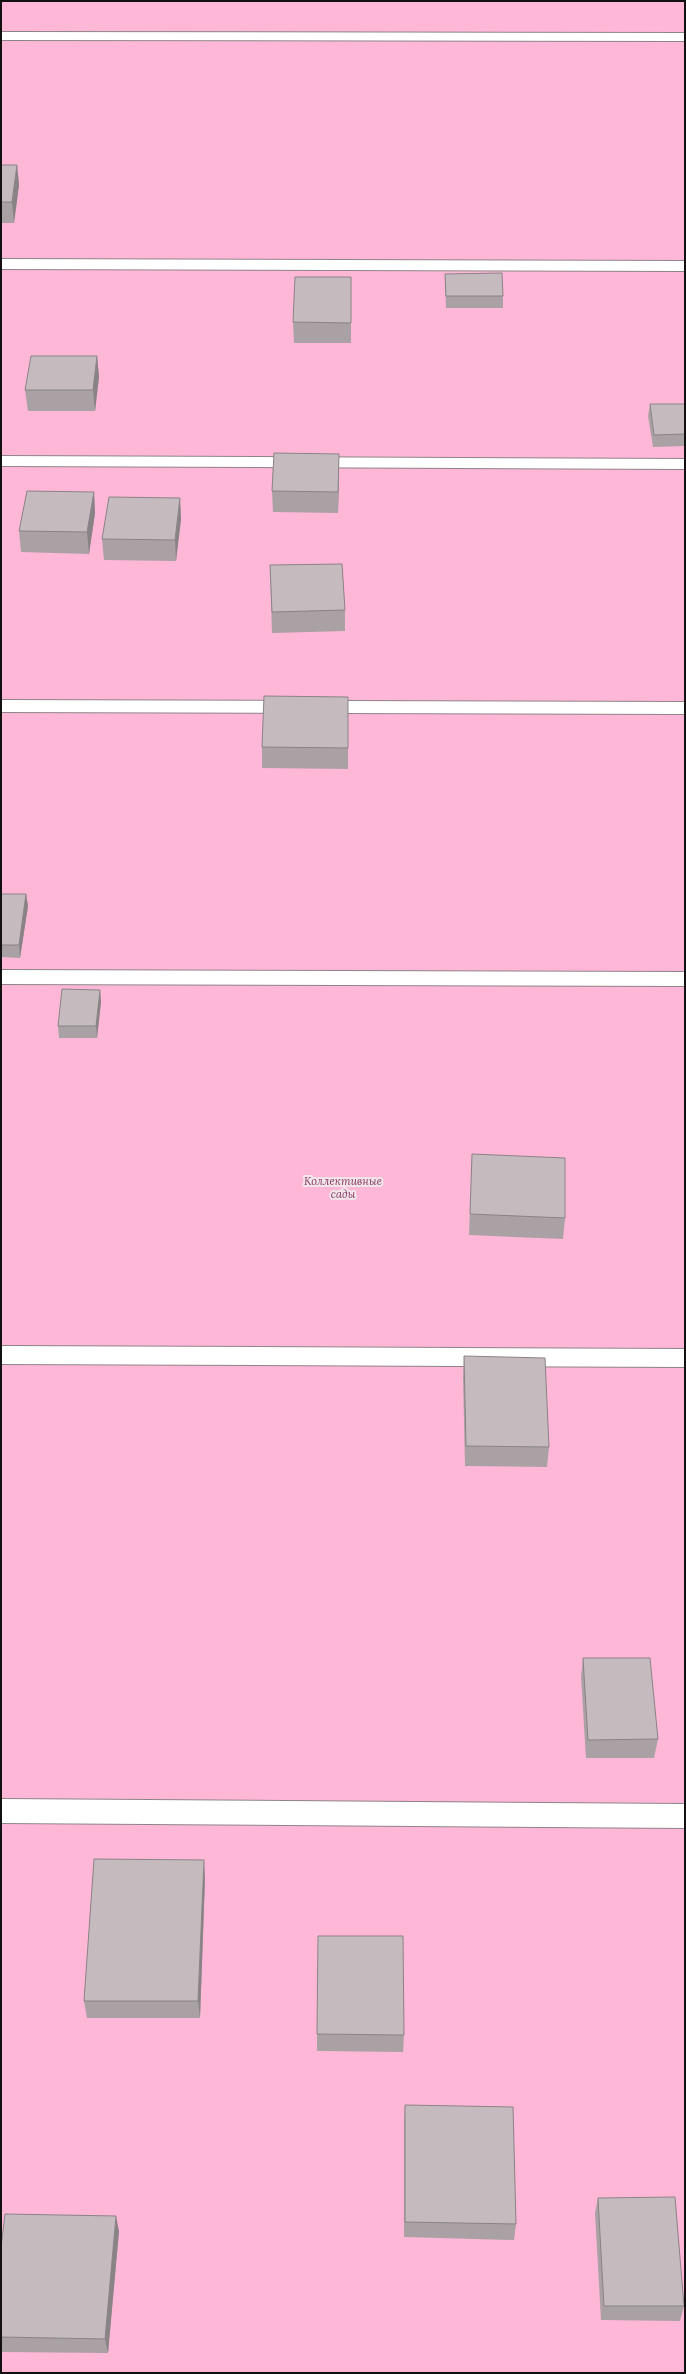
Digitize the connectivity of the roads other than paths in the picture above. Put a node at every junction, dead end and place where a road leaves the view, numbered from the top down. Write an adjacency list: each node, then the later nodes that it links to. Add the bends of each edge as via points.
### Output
1 (1, 36): 2 (lane)
2 (685, 37)
3 (1, 264): 4 (lane)
4 (685, 266)
5 (1, 461): 6 (lane)
6 (685, 464)
7 (1, 706): 8 (lane)
8 (685, 708)
9 (1, 977): 10 (lane)
10 (685, 979)
11 (1, 1355): 12 (lane)
12 (685, 1358)
13 (1, 1811): 14 (lane)
14 (685, 1816)

